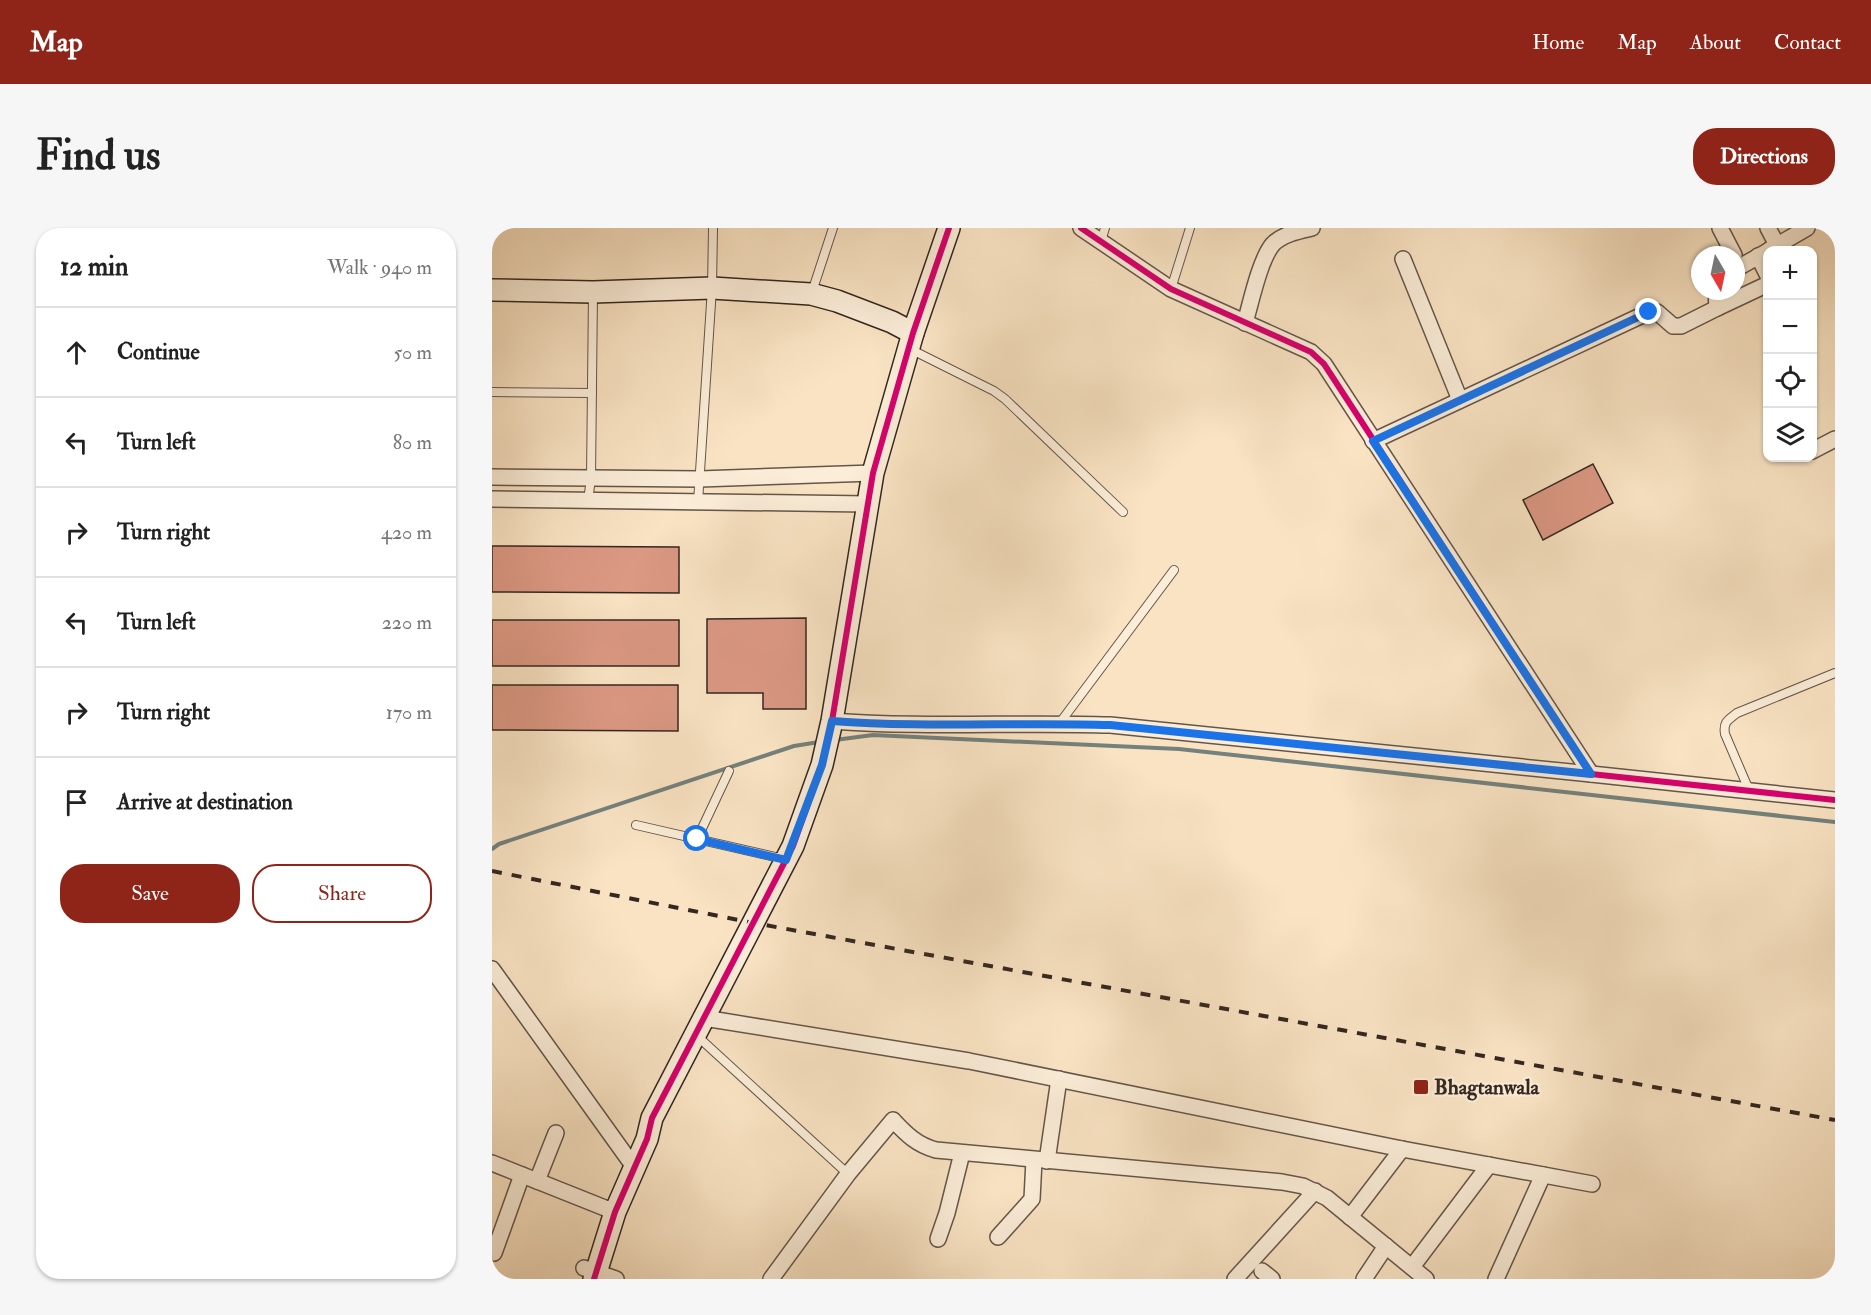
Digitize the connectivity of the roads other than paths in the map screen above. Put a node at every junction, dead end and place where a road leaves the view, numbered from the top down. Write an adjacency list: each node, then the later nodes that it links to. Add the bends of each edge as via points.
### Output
1 (713, 228): 17 (lane)
2 (833, 228): 22 (lane)
3 (950, 228): 26 (street)
4 (1081, 228): 10 (street)
5 (1190, 228): 19 (lane)
6 (1312, 228): 25 (street, via 1286,235 1273,245 1265,258)
7 (1720, 228): 11 (street)
8 (1768, 228): 12 (street)
9 (1807, 228): 13 (street)
10 (1103, 235): 19 (street)
11 (1729, 246)
12 (1768, 246)
13 (1776, 246)
14 (1763, 253): 16 (street)
15 (1403, 259): 29 (street)
16 (1745, 259)
17 (712, 288): 21 (street); 22 (street); 37 (lane)
18 (1763, 288): 24 (street)
19 (1171, 289): 25 (street)
20 (492, 290): 21 (street)
21 (593, 292): 28 (lane)
22 (811, 294): 26 (street, via 881,318)
23 (1717, 300): 24 (street)
24 (1718, 308): 29 (street, via 1677,327 1657,312 1649,312)
25 (1245, 323): 31 (street, via 1317,357 1331,372)
26 (911, 341): 33 (street); 43 (lane, via 1005,399)
27 (492, 392): 28 (lane)
28 (592, 393): 36 (lane)
29 (1460, 400): 31 (street)
30 (1835, 439): 32 (street)
31 (1373, 441): 49 (street)
32 (1817, 448)
33 (873, 473): 35 (street); 42 (street)
34 (492, 477): 36 (street)
35 (765, 477): 37 (street); 41 (street)
36 (591, 478): 37 (street); 39 (lane)
37 (700, 479): 40 (lane)
38 (492, 499): 39 (street)
39 (588, 501): 40 (street)
40 (698, 502): 41 (street)
41 (764, 503): 42 (street)
42 (867, 504): 46 (street)
43 (1124, 512)
44 (1173, 570): 47 (lane)
45 (1835, 673): 50 (lane, via 1727,720 1725,734)
46 (831, 724): 47 (street); 54 (street, via 822,765)
47 (1059, 724): 49 (street, via 1151,729)
48 (729, 771): 53 (lane)
49 (1591, 774): 50 (street)
50 (1749, 790): 51 (street)
51 (1835, 800)
52 (636, 825): 53 (lane)
53 (697, 839): 54 (lane)
54 (786, 860): 56 (street)
55 (493, 971): 62 (street)
56 (699, 1026): 57 (street, via 934,1055); 62 (street, via 652,1118 648,1139); 65 (lane)
57 (1059, 1079): 59 (street); 61 (street)
58 (556, 1133): 68 (street)
59 (1402, 1149): 64 (street); 72 (street)
60 (962, 1153): 61 (street); 65 (street, via 922,1146 893,1120); 74 (street)
61 (1041, 1160): 70 (street, via 1282,1182); 73 (street, via 1032,1199)
62 (630, 1162): 71 (street)
63 (492, 1163): 66 (street)
64 (1489, 1165): 67 (street); 77 (street)
65 (848, 1174): 80 (street)
66 (522, 1175): 68 (street); 76 (street)
67 (1543, 1175): 69 (street); 84 (street)
68 (537, 1181): 71 (street)
69 (1592, 1184)
70 (1316, 1191): 72 (street); 81 (street)
71 (610, 1210): 78 (street)
72 (1350, 1217): 75 (street)
73 (998, 1237)
74 (938, 1239)
75 (1386, 1246): 77 (street); 82 (street)
76 (494, 1253)
77 (1412, 1267): 83 (street)
78 (589, 1275): 79 (street)
79 (616, 1279)
80 (771, 1279)
81 (1235, 1279)
82 (1364, 1279)
83 (1426, 1279)
84 (1496, 1279)

